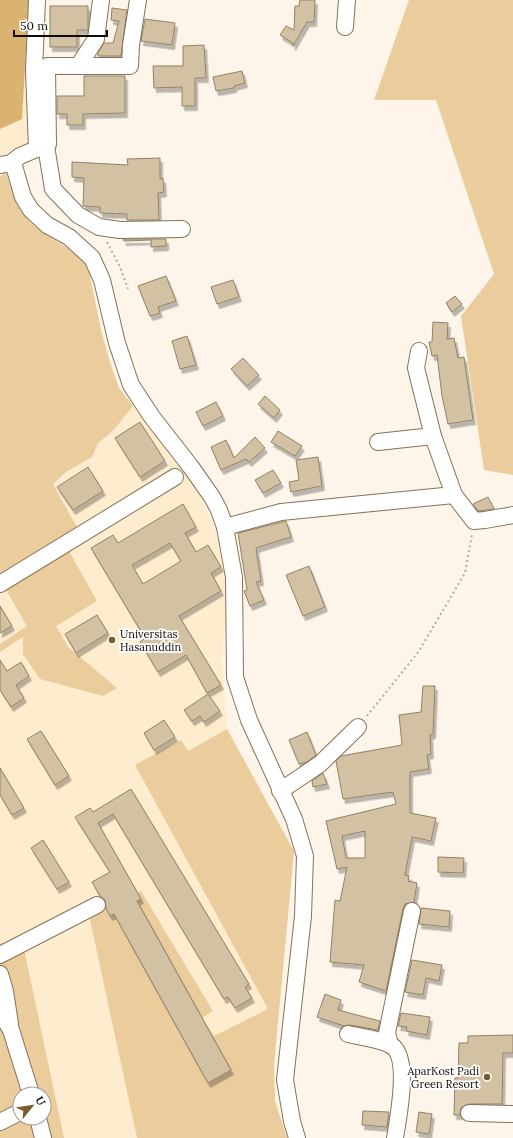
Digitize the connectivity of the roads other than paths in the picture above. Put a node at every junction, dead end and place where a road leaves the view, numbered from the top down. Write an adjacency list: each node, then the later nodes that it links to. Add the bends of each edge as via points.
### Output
1 (37, 0): 7 (street, via 34,70)
2 (101, 0): 6 (street, via 96,38)
3 (138, 0): 6 (street, via 130,66)
4 (347, 0): 5 (street)
5 (344, 26)
6 (79, 65): 7 (street, via 47,66 48,142)
7 (23, 156): 8 (street, via 78,215 99,227 120,230); 15 (street, via 14,166 23,197 31,210 47,225 69,237 92,258 102,280 117,343 131,385 152,418 191,466 219,510)
8 (182, 229)
9 (419, 351): 10 (street, via 416,368)
10 (433, 436): 11 (street); 13 (street)
11 (378, 442)
12 (175, 477): 16 (street)
13 (454, 494): 14 (street, via 474,521); 15 (street, via 281,512)
14 (513, 515)
15 (234, 525): 18 (street, via 235,677 249,720)
16 (0, 584)
17 (358, 727): 18 (street, via 320,764)
18 (290, 784): 34 (street, via 294,819 305,856 303,916 285,1080)
19 (97, 905): 21 (street)
20 (412, 910): 26 (street, via 387,1033)
21 (0, 955)
22 (0, 974): 24 (street)
23 (0, 1012): 24 (street)
24 (11, 1030): 27 (street)
25 (348, 1034): 26 (street)
26 (390, 1045): 35 (street, via 399,1054 401,1066)
27 (28, 1086)
28 (469, 1112): 29 (street)
29 (513, 1114)
30 (12, 1116): 31 (street)
31 (0, 1122)
32 (40, 1126): 33 (street)
33 (43, 1138)
34 (297, 1138)
35 (395, 1138)

